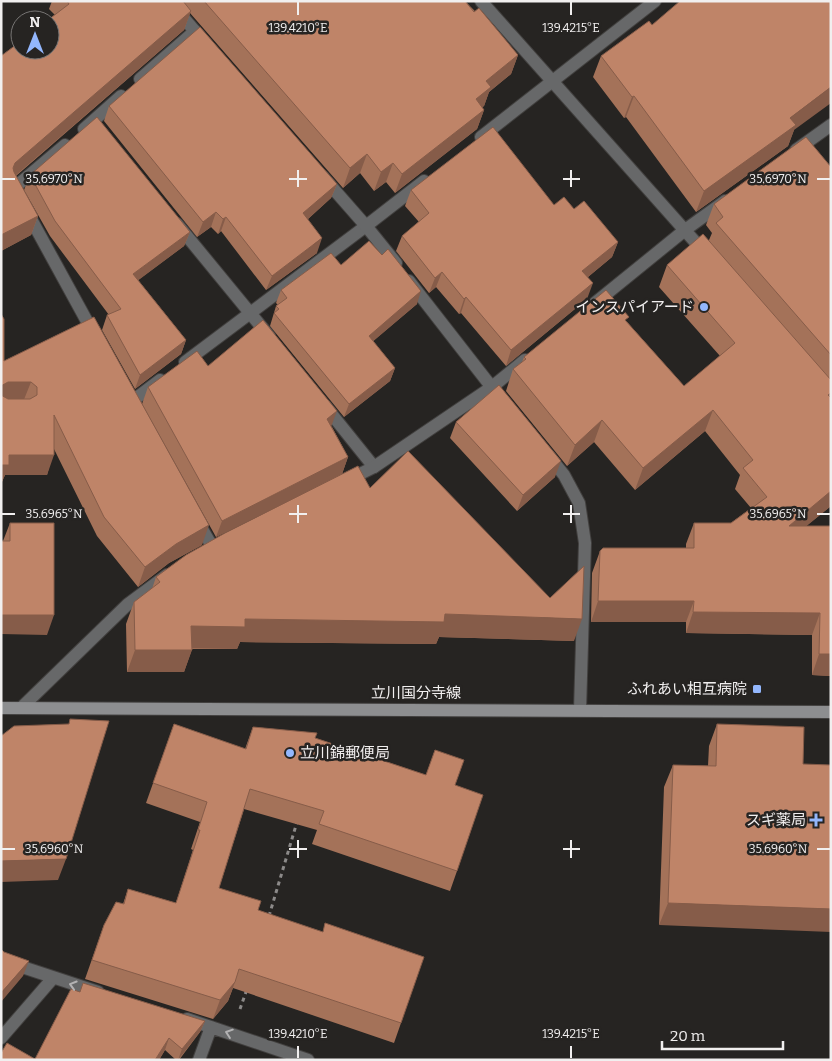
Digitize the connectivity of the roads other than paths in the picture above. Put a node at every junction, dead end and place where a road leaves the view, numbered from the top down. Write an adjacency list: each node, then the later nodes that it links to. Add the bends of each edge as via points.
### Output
1 (169, 1): 4 (street)
2 (481, 1): 6 (street)
3 (656, 1): 6 (street)
4 (195, 31): 5 (street); 21 (street, via 96,125 14,188)
5 (214, 54)
6 (553, 81): 8 (street); 15 (street)
7 (831, 125): 9 (street)
8 (467, 147)
9 (782, 160)
10 (314, 166): 14 (street)
11 (436, 171): 14 (street)
12 (734, 195): 15 (street)
13 (168, 213): 18 (street)
14 (366, 226): 18 (street); 22 (street)
15 (685, 230): 16 (street); 17 (street)
16 (710, 259)
17 (584, 312)
18 (250, 313): 19 (street); 24 (street)
19 (275, 344)
20 (538, 349): 22 (street)
21 (103, 351)
22 (492, 387): 25 (street); 27 (street)
23 (318, 398): 27 (street)
24 (131, 402)
25 (504, 402)
26 (540, 446): 34 (street, via 564,475 578,503 585,543)
27 (374, 467): 28 (street)
28 (340, 484)
29 (194, 514): 30 (street)
30 (213, 548)
31 (174, 570): 32 (street, via 128,604)
32 (21, 708): 33 (main road, 立川国分寺線); 34 (main road, 立川国分寺線)
33 (2, 709)
34 (580, 710): 35 (main road, 立川国分寺線)
35 (831, 712)
36 (1, 960): 37 (street)
37 (53, 978): 38 (street, one-way to 37); 41 (street)
38 (109, 996)
39 (174, 1015): 40 (street)
40 (210, 1027): 42 (street); 43 (street, one-way to 40)
41 (1, 1038)
42 (199, 1060)
43 (308, 1060)

